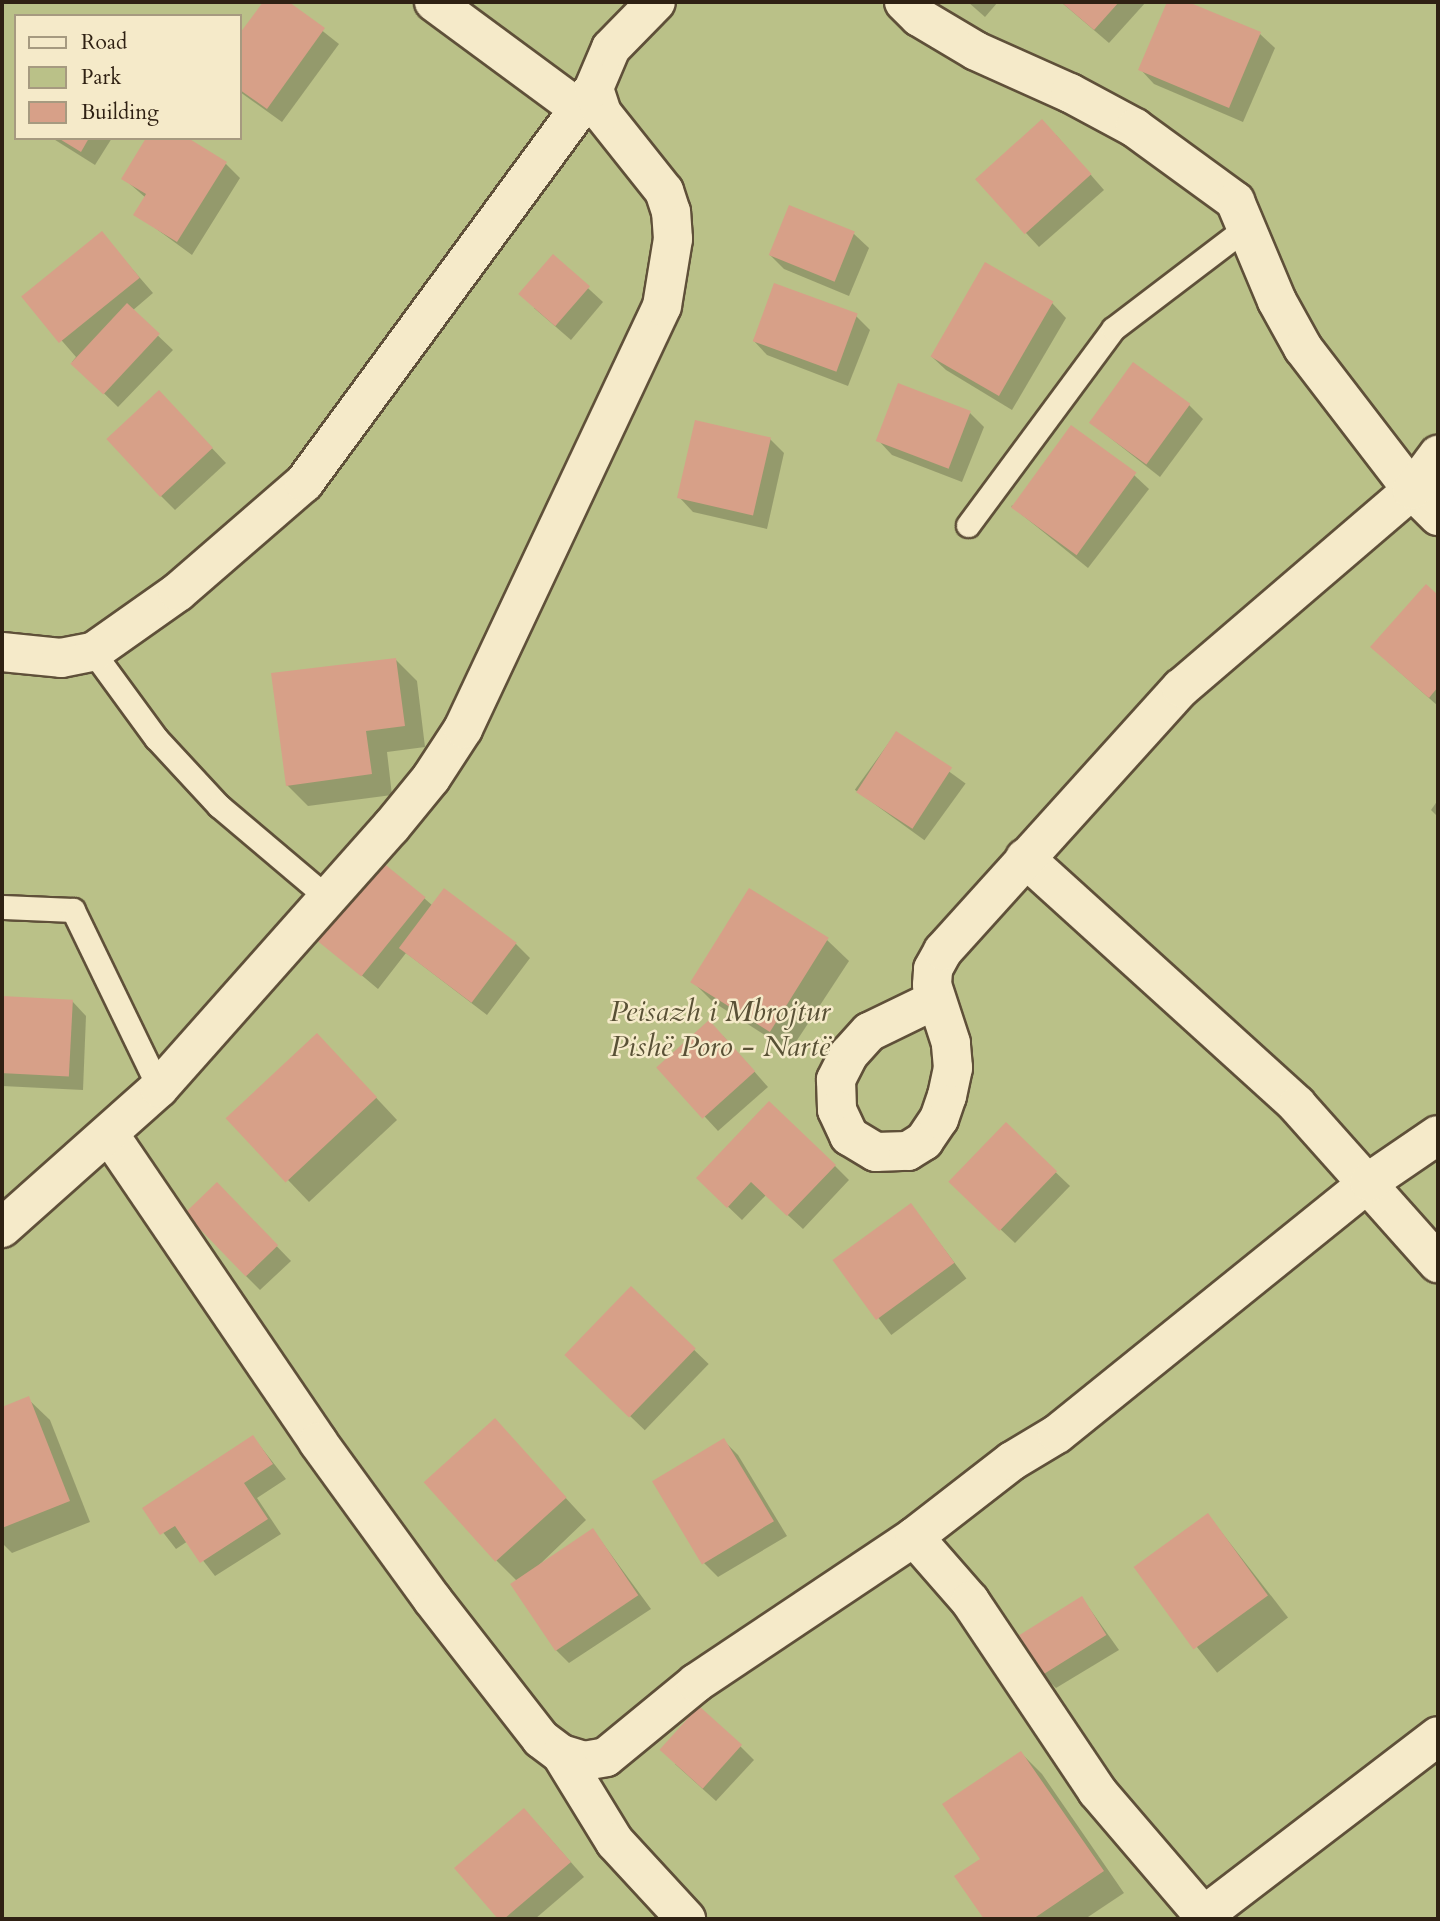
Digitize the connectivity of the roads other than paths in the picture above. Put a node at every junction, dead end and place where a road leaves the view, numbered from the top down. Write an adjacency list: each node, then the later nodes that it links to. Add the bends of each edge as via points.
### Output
1 (434, 2): 4 (street)
2 (656, 2): 4 (street, via 611,48)
3 (904, 2): 5 (street, via 919,17 976,51 1135,128 1235,201)
4 (586, 98): 10 (street, via 304,483 178,592); 12 (street, via 664,191 673,239 662,306 463,729 431,778)
5 (1248, 226): 7 (street, via 1277,301 1303,348); 8 (lane, via 1113,329)
6 (1438, 455): 7 (street)
7 (1425, 503): 11 (street, via 1181,688)
8 (968, 525)
9 (2, 652): 10 (street, via 61,658)
10 (93, 652): 12 (lane, via 156,738 219,806)
11 (1025, 858): 14 (street, via 943,951 933,969); 18 (street, via 1297,1105)
12 (328, 898): 15 (street)
13 (2, 907): 15 (lane, via 73,910)
14 (935, 1000)
15 (159, 1088): 16 (street)
16 (109, 1134): 19 (street); 23 (street, via 351,1487 541,1739)
17 (1438, 1135): 18 (street)
18 (1369, 1182): 20 (street); 21 (street, via 1057,1434 1012,1461)
19 (2, 1228)
20 (1438, 1263)
21 (914, 1537): 23 (street, via 696,1683 606,1757 584,1761); 24 (street, via 970,1601 1097,1791)
22 (1438, 1736): 24 (street)
23 (561, 1754): 25 (street, via 615,1842)
24 (1202, 1917)
25 (686, 1919)

